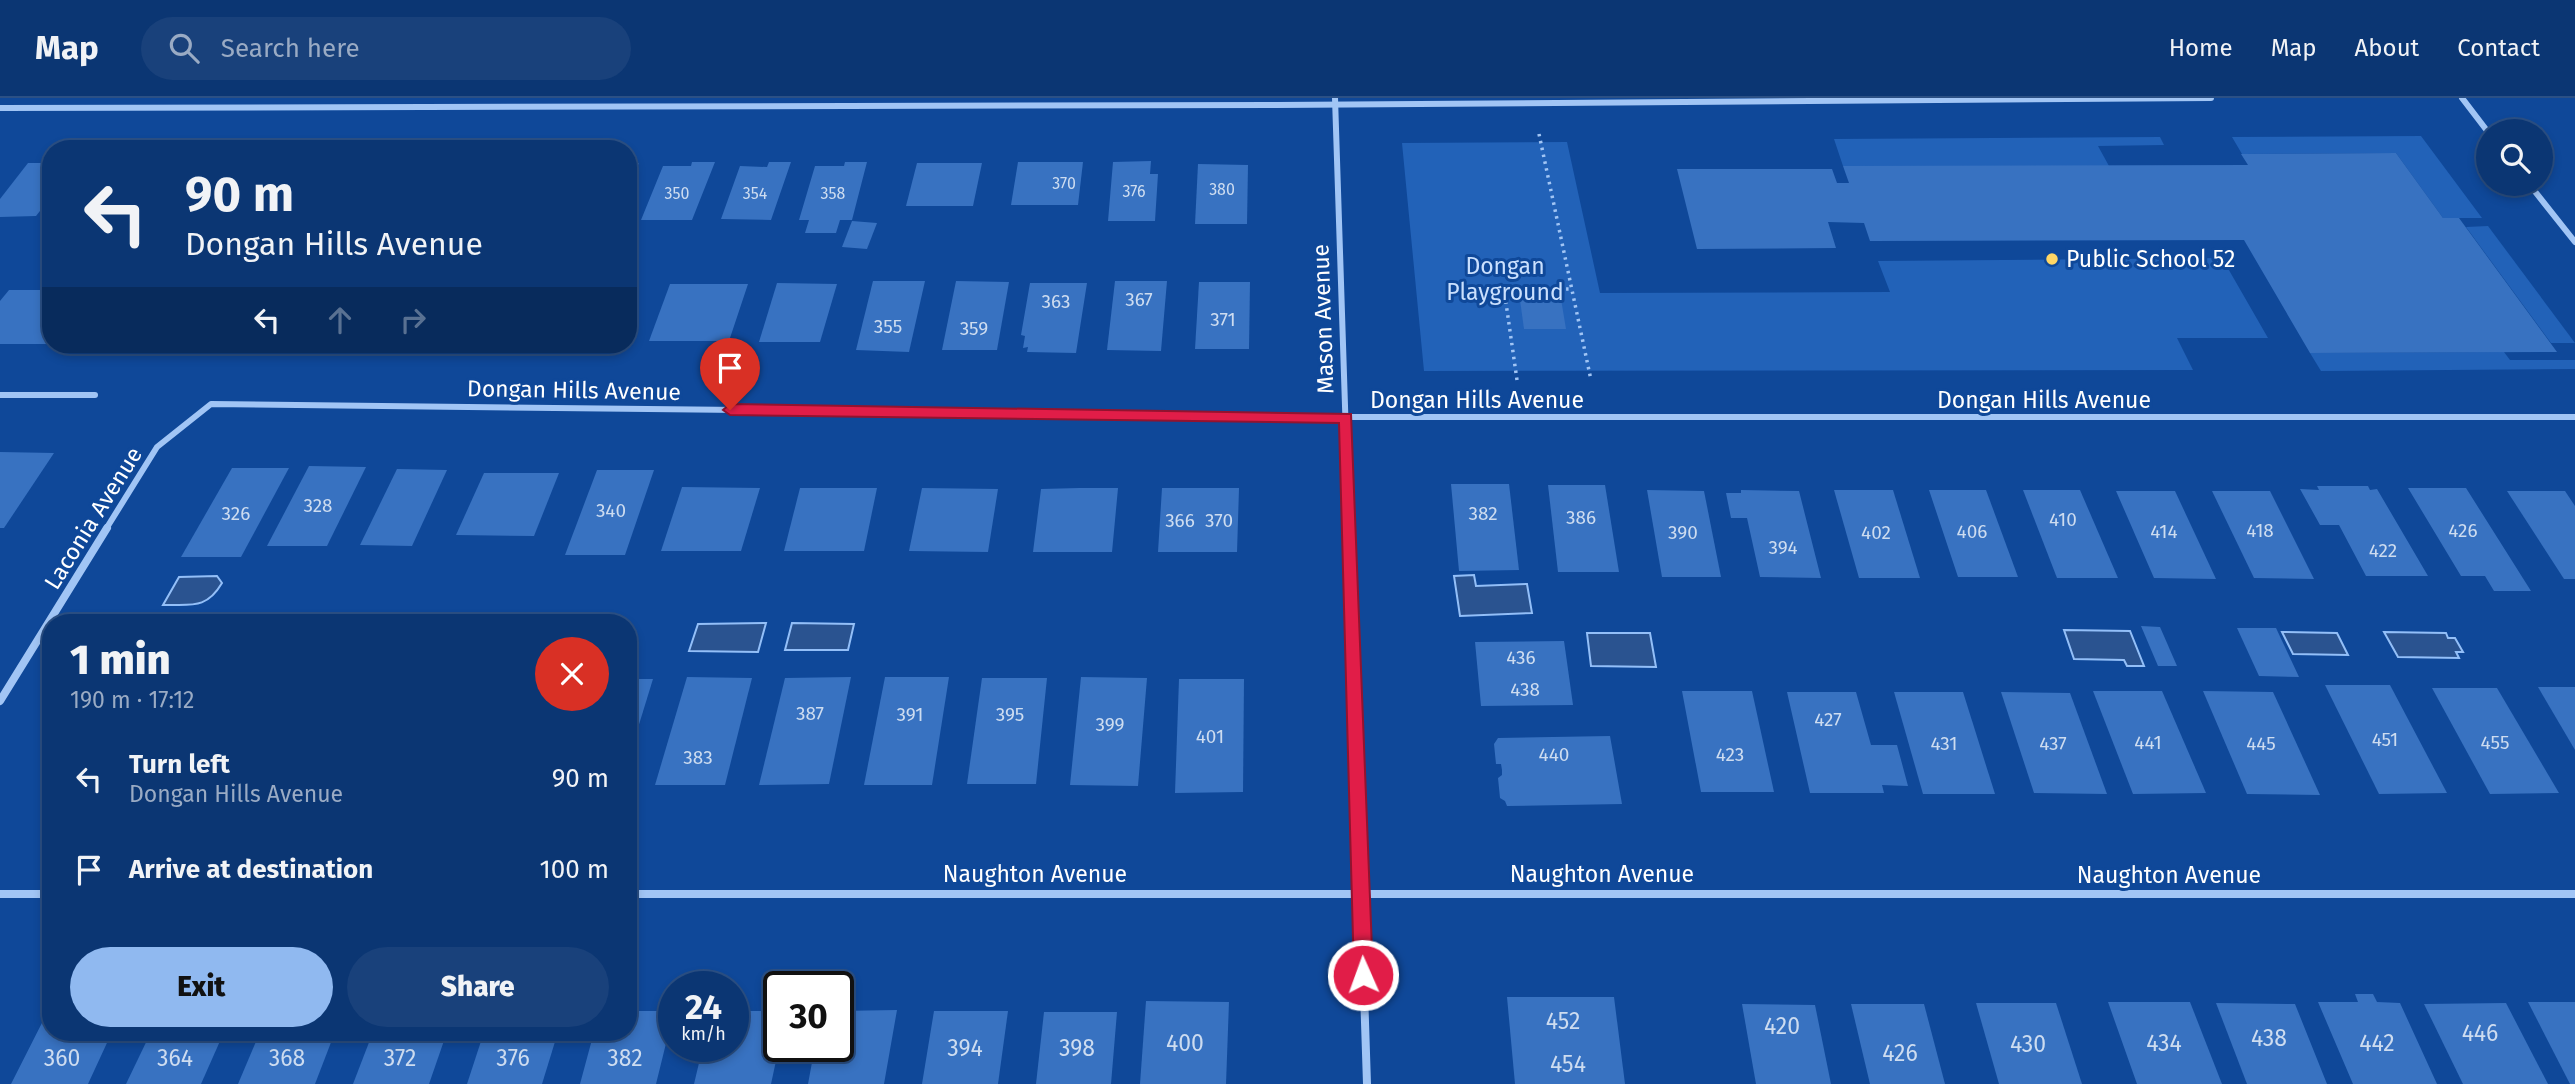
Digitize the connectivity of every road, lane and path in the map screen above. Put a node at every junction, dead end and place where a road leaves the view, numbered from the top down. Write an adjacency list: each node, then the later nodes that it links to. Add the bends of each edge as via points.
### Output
1 (371, 98): 6 (street)
2 (2211, 98): 4 (street)
3 (2462, 98): 7 (street)
4 (1335, 101): 6 (street); 17 (street, Mason Avenue)
5 (0, 108): 6 (street)
6 (365, 108)
7 (2478, 119)
8 (1539, 134): 11 (path)
9 (2539, 196): 10 (street)
10 (2575, 242)
11 (1572, 289): 12 (path, via 1504,289); 13 (path)
12 (1517, 380)
13 (1591, 380)
14 (0, 395): 15 (street)
15 (95, 395)
16 (211, 404): 17 (street, Dongan Hills Avenue); 19 (street, Laconia Avenue, via 157,447)
17 (1346, 417): 18 (street, Dongan Hills Avenue); 22 (street, Mason Avenue)
18 (2575, 417)
19 (54, 614)
20 (42, 633): 21 (street, Laconia Avenue)
21 (0, 701)
22 (1360, 893): 25 (street, Naughton Avenue); 26 (street, Naughton Avenue); 27 (street, Mason Avenue)
23 (0, 894): 24 (street)
24 (42, 894)
25 (637, 894)
26 (2575, 894)
27 (1367, 1084)

